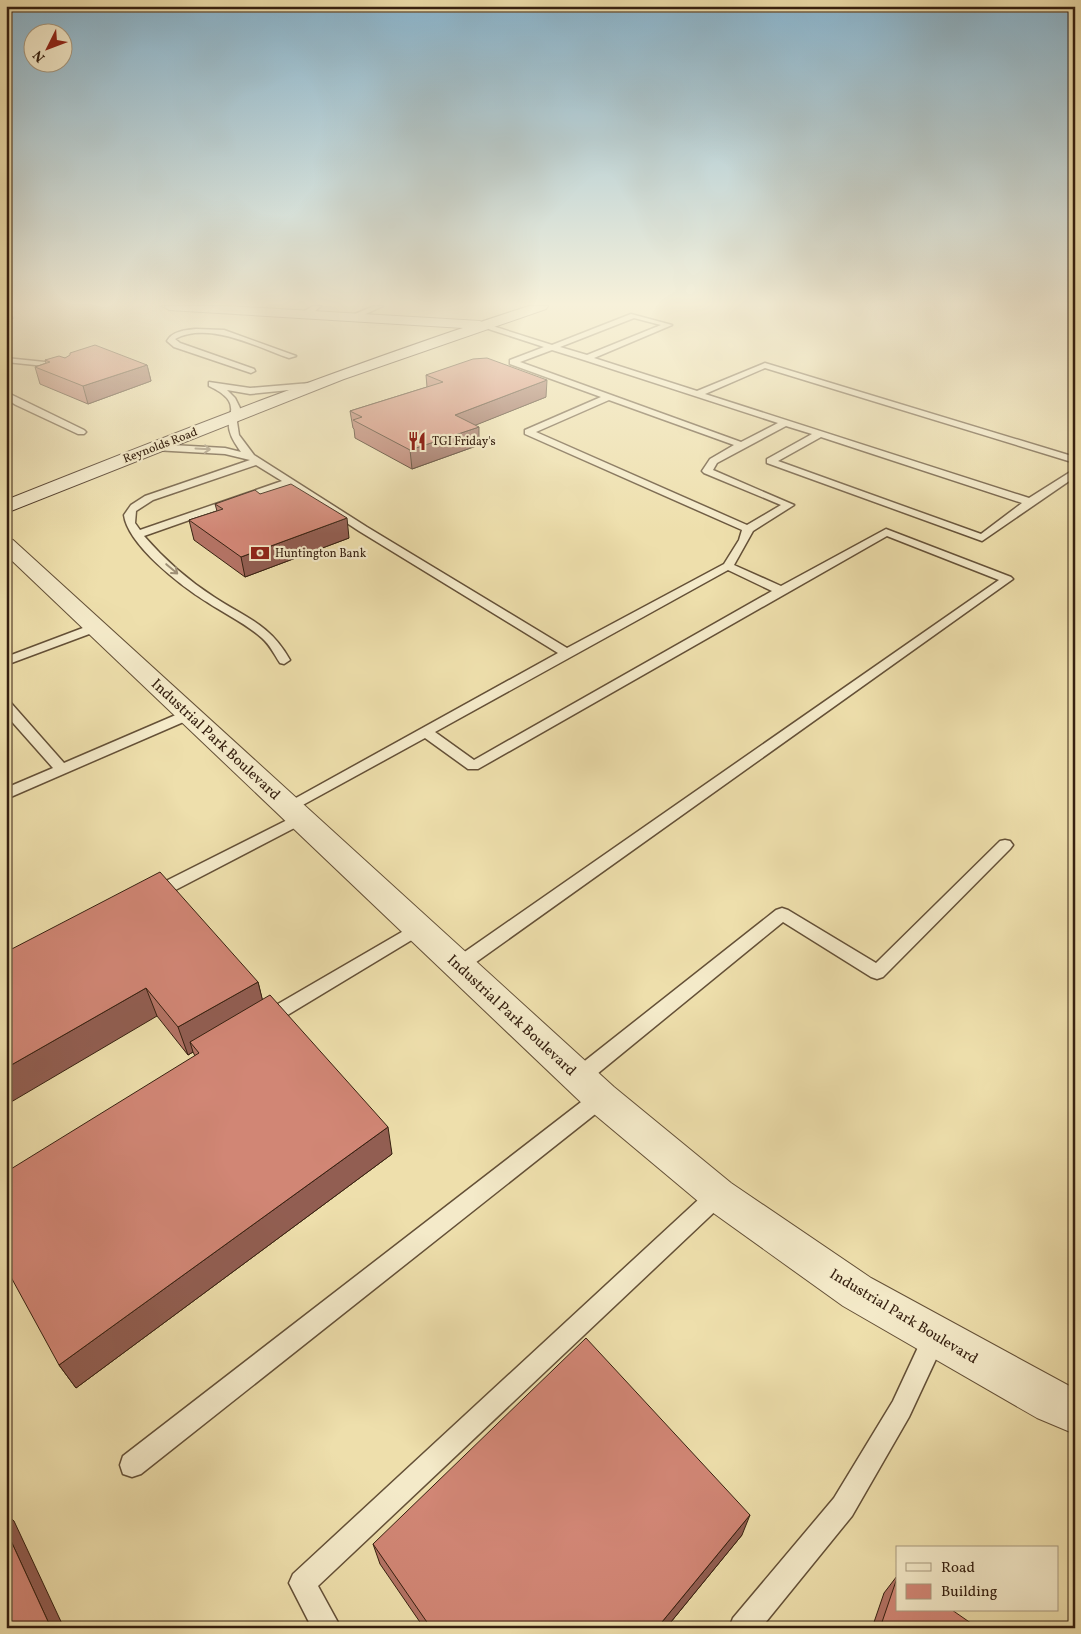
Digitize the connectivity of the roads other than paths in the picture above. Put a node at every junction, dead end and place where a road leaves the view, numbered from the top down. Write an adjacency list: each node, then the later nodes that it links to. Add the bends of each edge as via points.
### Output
1 (325, 382): 6 (street, Reynolds Road)
2 (568, 382): 9 (lane)
3 (661, 382): 7 (lane)
4 (725, 382): 7 (lane)
5 (821, 382): 17 (lane)
6 (320, 384): 10 (street, Reynolds Road); 10 (lane, via 250,391 212,384 234,400 236,408)
7 (697, 394): 11 (lane)
8 (6, 395): 12 (lane)
9 (608, 397): 14 (lane); 22 (lane, via 528,432)
10 (232, 417): 15 (street, Reynolds Road); 16 (lane, via 236,441)
11 (785, 423): 13 (lane); 14 (lane)
12 (81, 432)
13 (819, 434): 20 (lane); 20 (lane, via 770,461 982,538)
14 (742, 445): 22 (lane, via 713,461 707,471 789,505)
15 (154, 447): 16 (lane, one-way to 16, via 225,451); 21 (street, Reynolds Road)
16 (254, 459): 19 (lane); 23 (lane, via 149,498 134,507 128,521)
17 (1075, 460)
18 (1075, 472): 20 (lane)
19 (289, 482): 23 (lane); 28 (lane)
20 (1030, 502)
21 (6, 506)
22 (748, 529): 25 (lane)
23 (137, 535): 29 (lane, one-way to 29, via 203,595 267,635)
24 (6, 544): 27 (street, Industrial Park Boulevard)
25 (728, 566): 26 (lane); 28 (lane)
26 (781, 591): 33 (lane, via 473,766); 40 (lane, via 886,532 1006,579)
27 (96, 627): 30 (lane); 32 (street, Industrial Park Boulevard)
28 (567, 653): 33 (lane)
29 (284, 660)
30 (6, 661)
31 (6, 706): 34 (lane)
32 (190, 714): 34 (lane); 36 (street, Industrial Park Boulevard)
33 (426, 732): 36 (lane)
34 (62, 770): 35 (lane)
35 (6, 794)
36 (295, 812): 38 (lane); 39 (street, Industrial Park Boulevard)
37 (1005, 845): 42 (lane, via 877,972 782,914)
38 (136, 903)
39 (419, 928): 40 (street, Industrial Park Boulevard); 41 (lane)
40 (459, 965): 42 (street, Industrial Park Boulevard)
41 (250, 1029)
42 (590, 1088): 43 (street, Industrial Park Boulevard); 46 (lane)
43 (718, 1195): 44 (street, Industrial Park Boulevard, via 857,1292); 47 (lane, via 302,1583)
44 (935, 1335): 45 (street, Industrial Park Boulevard); 48 (lane, via 901,1409 843,1507)
45 (1075, 1412)
46 (132, 1465)
47 (328, 1628)
48 (742, 1628)

